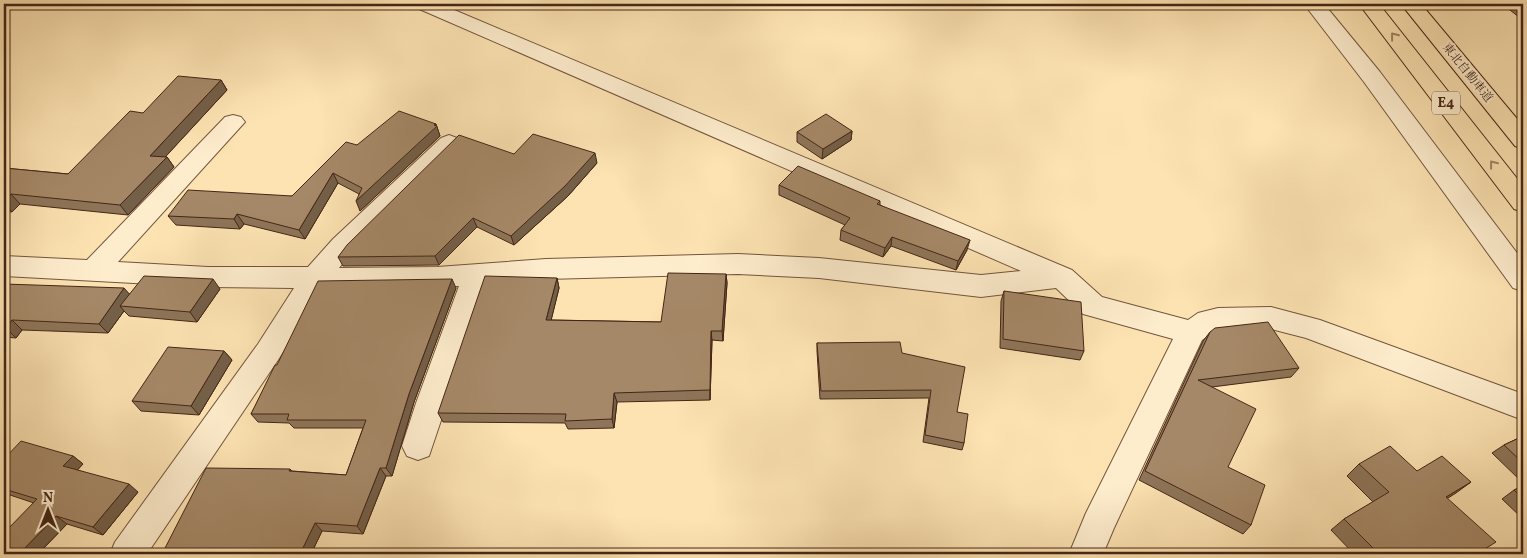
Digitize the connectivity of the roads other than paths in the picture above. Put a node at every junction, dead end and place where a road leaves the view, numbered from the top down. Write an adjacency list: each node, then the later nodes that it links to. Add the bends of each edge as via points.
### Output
1 (424, 4): 12 (street)
2 (1314, 4): 14 (street)
3 (1369, 4): 8 (highway, E4, one-way to 3)
4 (1411, 4): 6 (highway, 東北自動車道 / E4)
5 (233, 122): 10 (street)
6 (1523, 141)
7 (449, 143): 13 (street, via 342,246)
8 (1523, 202)
9 (4, 266): 10 (street)
10 (93, 271): 13 (street)
11 (477, 274): 12 (street, via 554,268 738,264 819,268 981,286); 13 (street); 17 (street)
12 (1062, 277): 15 (street, via 1093,306)
13 (315, 278): 18 (street, via 268,352)
14 (1523, 280)
15 (1191, 332): 16 (street, via 1208,321 1218,319 1271,318 1310,328); 19 (street)
16 (1523, 407)
17 (418, 446)
18 (127, 554)
19 (1086, 554)

